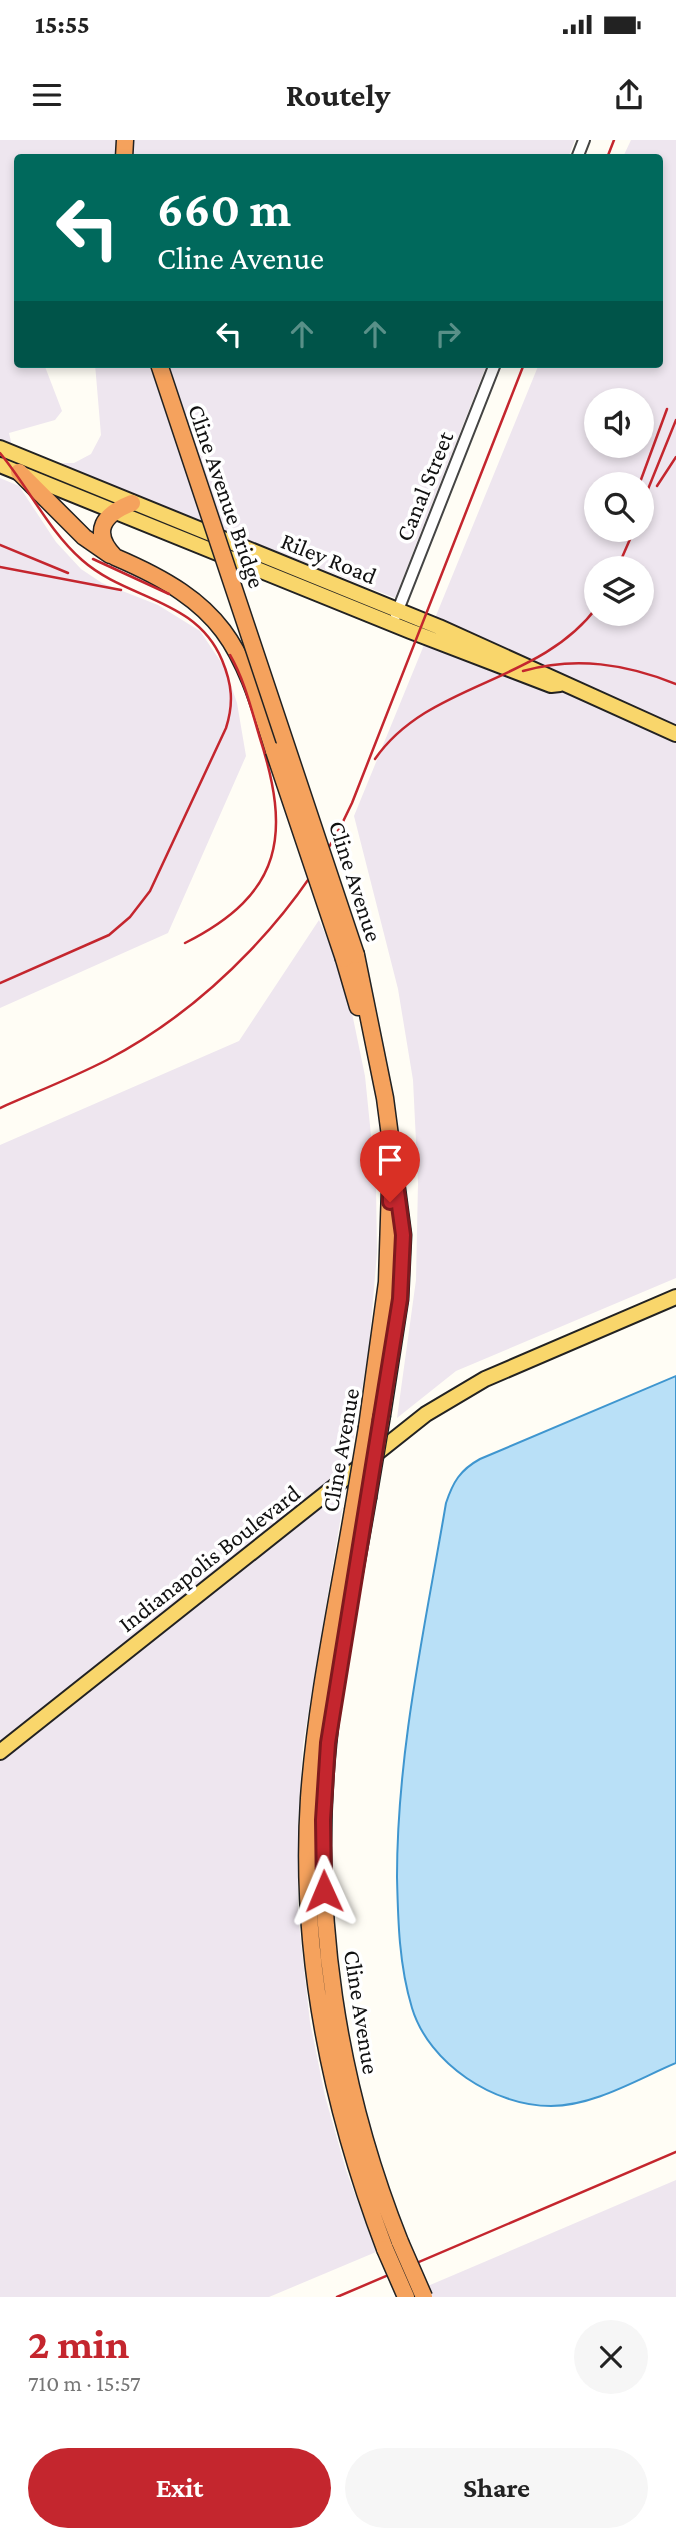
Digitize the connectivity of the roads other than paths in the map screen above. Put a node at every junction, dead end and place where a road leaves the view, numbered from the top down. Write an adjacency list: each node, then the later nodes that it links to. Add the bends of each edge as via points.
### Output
1 (160, 368): 10 (highway, Cline Avenue Bridge, bridge)
2 (493, 368): 9 (street, Canal Street)
3 (0, 448): 6 (main road, Riley Road)
4 (0, 465): 5 (main road, Riley Road)
5 (19, 472): 7 (main road, Riley Road); 8 (highway, via 84,537)
6 (132, 503): 7 (highway); 9 (main road, Riley Road)
7 (113, 511): 8 (highway, via 102,531 107,549); 9 (main road, Riley Road)
8 (115, 557): 12 (highway, bridge, via 181,589 221,625 246,667)
9 (395, 617): 11 (main road, Riley Road)
10 (252, 642): 12 (highway, Cline Avenue, bridge)
11 (676, 734)
12 (350, 957): 13 (highway, Cline Avenue, via 373,1031); 14 (highway)
13 (390, 1140): 14 (highway, Cline Avenue); 17 (highway, Cline Avenue, bridge, via 403,1235 400,1299 328,1743 323,1820 331,1981 347,2073)
14 (390, 1182): 17 (highway, Cline Avenue, bridge, via 387,1282 314,1748 308,1881 314,1975 329,2068 355,2164)
15 (676, 1297): 16 (main road, Indianapolis Boulevard, via 485,1378 426,1414)
16 (0, 1752)
17 (392, 2246): 18 (highway, Cline Avenue, bridge); 19 (highway, Cline Avenue, bridge)
18 (406, 2297)
19 (424, 2297)

